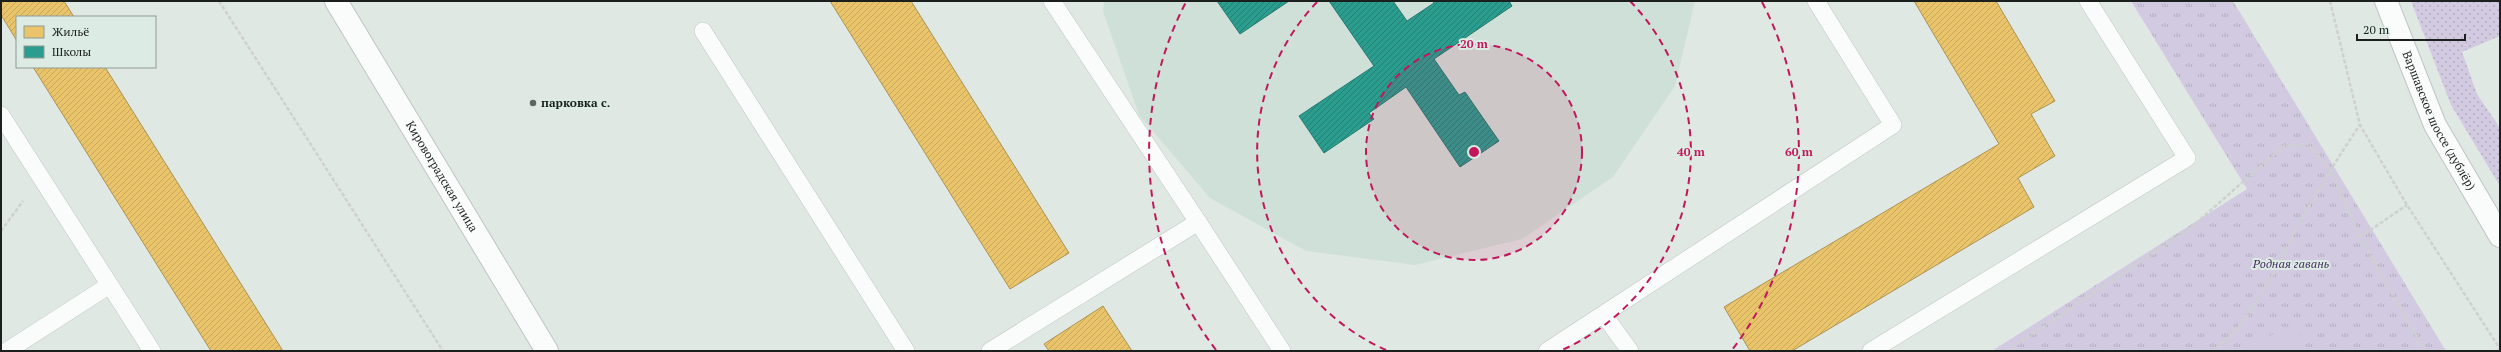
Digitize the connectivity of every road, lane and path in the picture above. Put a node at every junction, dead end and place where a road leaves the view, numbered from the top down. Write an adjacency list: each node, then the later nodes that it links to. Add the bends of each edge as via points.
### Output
1 (219, 1): 23 (path)
2 (336, 1): 24 (street, Кировоградская улица)
3 (1052, 1): 14 (lane)
4 (1816, 1): 19 (lane, via 1893,125)
5 (2088, 1): 30 (lane, via 2187,158)
6 (2330, 1): 10 (path)
7 (2386, 1): 16 (street, Варшавское шоссе (дублёр), via 2435,125)
8 (703, 31): 25 (lane)
9 (1, 115): 12 (lane)
10 (2360, 125): 11 (path); 13 (path)
11 (2330, 169): 17 (path); 31 (path, via 2308,144 2284,146 2188,230); 32 (path, via 2256,303)
12 (40, 178): 15 (path); 18 (lane)
13 (2407, 205): 17 (path); 20 (path)
14 (1198, 222): 26 (lane); 27 (lane)
15 (1, 231)
16 (2500, 236)
17 (2360, 237): 33 (path)
18 (108, 286): 21 (lane); 22 (lane)
19 (1604, 315): 28 (lane); 29 (lane)
20 (2500, 349)
21 (7, 351)
22 (152, 351)
23 (443, 351)
24 (547, 351)
25 (906, 351)
26 (990, 351)
27 (1282, 351)
28 (1547, 351)
29 (1630, 351)
30 (1870, 351)
31 (2008, 351)
32 (2212, 351)
33 (2425, 351)

